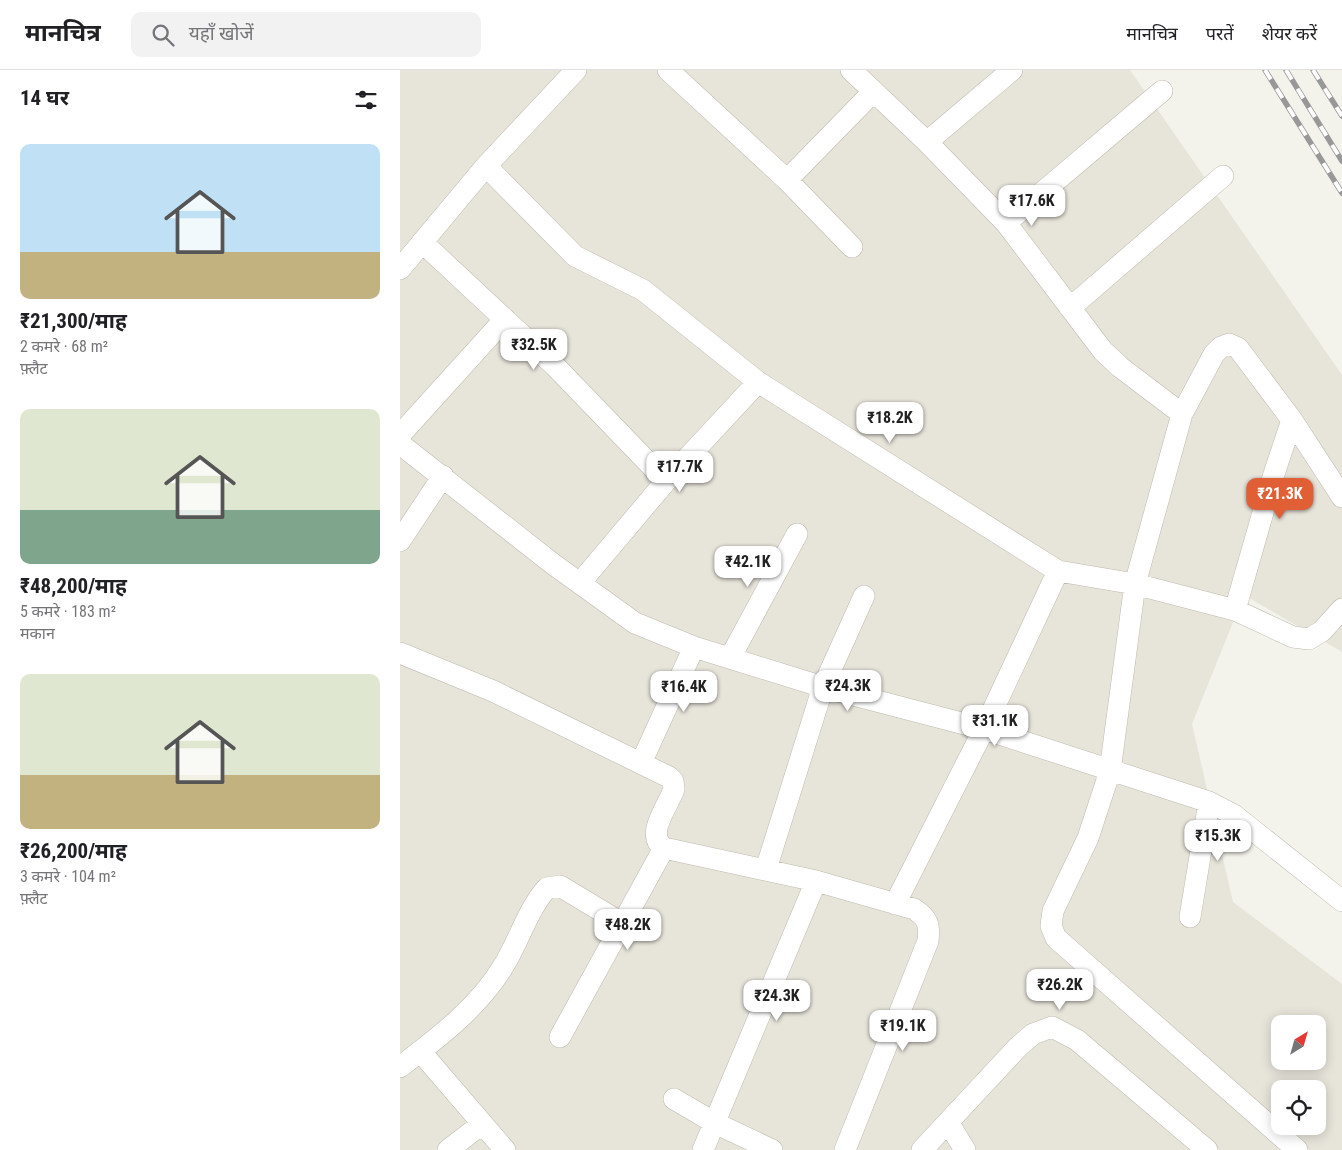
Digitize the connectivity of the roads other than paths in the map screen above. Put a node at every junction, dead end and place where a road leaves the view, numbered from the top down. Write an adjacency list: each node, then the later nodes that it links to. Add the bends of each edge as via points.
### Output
1 (576, 70): 8 (street)
2 (668, 70): 10 (street)
3 (851, 70): 5 (street)
4 (1012, 70): 7 (street)
5 (873, 92): 7 (street); 10 (street)
6 (1162, 92): 11 (street)
7 (927, 142): 11 (street)
8 (486, 166): 12 (street); 17 (street, via 575,256 642,290)
9 (1222, 176): 15 (street)
10 (787, 180): 13 (street)
11 (1006, 223): 15 (street)
12 (422, 242): 14 (street); 16 (street)
13 (852, 248)
14 (400, 270)
15 (1070, 308): 18 (street, via 1120,368)
16 (505, 319): 20 (street); 23 (street)
17 (758, 382): 23 (street); 27 (street)
18 (1182, 414): 19 (street, via 1214,354 1229,344 1238,348); 29 (street)
19 (1292, 420): 24 (street); 32 (street)
20 (400, 435)
21 (400, 444): 22 (street)
22 (442, 476): 26 (street); 28 (street)
23 (666, 481): 28 (street)
24 (1342, 497)
25 (797, 534): 35 (street)
26 (400, 542)
27 (1058, 571): 29 (street); 37 (street)
28 (580, 583): 33 (street, via 635,623)
29 (1135, 584): 32 (street); 39 (street)
30 (864, 596): 36 (street)
31 (1342, 609): 32 (street, via 1322,631 1309,639 1293,637)
32 (1235, 610)
33 (694, 647): 35 (street); 38 (street)
34 (400, 653): 38 (street, via 494,691)
35 (730, 658): 36 (street)
36 (823, 687): 37 (street); 42 (street)
37 (984, 729): 39 (street); 45 (street)
38 (641, 763): 41 (street, via 673,781 671,798 655,832 656,841)
39 (1110, 771): 40 (street); 63 (street, via 1088,838 1053,910 1051,926 1056,938)
40 (1209, 802): 44 (street, via 1234,816); 46 (street)
41 (664, 848): 42 (street); 47 (street)
42 (766, 869): 43 (street)
43 (816, 880): 45 (street); 52 (street)
44 (1342, 900)
45 (895, 904): 59 (street, via 923,914 930,927 928,941)
46 (1190, 917)
47 (622, 924): 48 (street); 49 (street, via 560,886 547,888 504,966 485,992)
48 (560, 1036)
49 (420, 1051): 50 (street); 54 (street)
50 (400, 1066)
51 (674, 1099): 52 (street)
52 (715, 1122): 57 (street); 58 (street)
53 (948, 1122): 60 (street); 61 (street); 62 (street, via 1018,1047 1033,1034 1052,1028 1077,1040)
54 (482, 1124): 55 (street); 56 (street)
55 (448, 1150)
56 (505, 1150)
57 (703, 1150)
58 (772, 1150)
59 (845, 1150)
60 (922, 1150)
61 (965, 1150)
62 (1207, 1150)
63 (1296, 1150)

